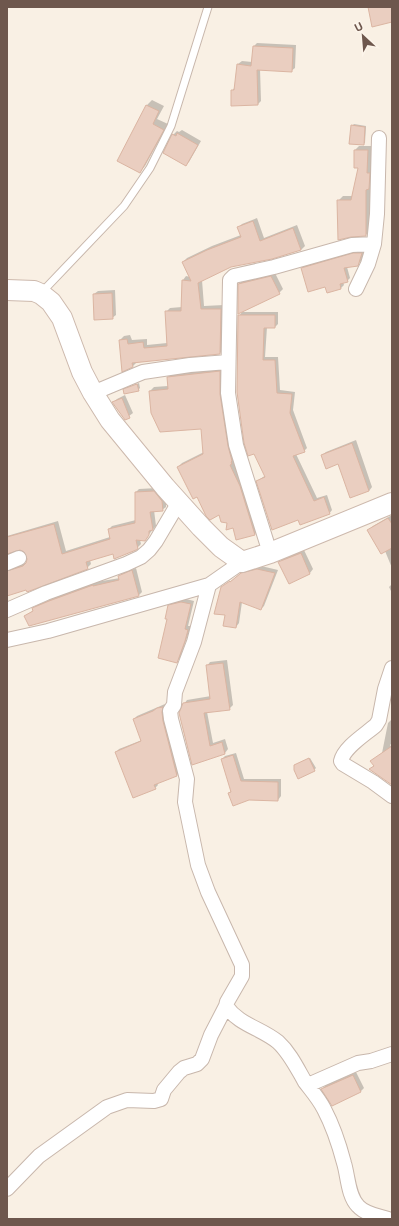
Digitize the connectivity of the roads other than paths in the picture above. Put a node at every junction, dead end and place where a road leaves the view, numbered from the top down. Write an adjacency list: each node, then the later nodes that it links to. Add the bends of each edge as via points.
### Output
1 (208, 7): 6 (lane, via 171,126 150,168 124,206)
2 (380, 138): 3 (street)
3 (374, 244): 4 (street); 7 (street, via 352,245 232,277)
4 (356, 289)
5 (7, 290): 6 (street, via 34,291)
6 (40, 294): 8 (street, via 51,302 62,318)
7 (228, 362): 8 (street, via 143,372); 11 (street, via 228,393 236,445)
8 (93, 394): 9 (street, via 110,420)
9 (179, 502): 12 (street, via 221,547); 14 (street, via 156,541 141,557)
10 (392, 503): 11 (street)
11 (270, 553): 12 (street)
12 (242, 562): 13 (street)
13 (209, 584): 15 (street, via 48,631); 18 (street, via 194,642 170,711 187,779 185,802 198,865 242,965 242,976)
14 (7, 610)
15 (7, 640)
16 (392, 668): 17 (street, via 376,726 349,748 341,761)
17 (392, 796)
18 (226, 1006): 20 (street, via 242,1022 267,1034 278,1043); 21 (street, via 202,1059 179,1072 164,1090 161,1098 154,1101 127,1100 107,1107 39,1156)
19 (392, 1054): 20 (street, via 358,1063)
20 (308, 1084): 22 (street, via 332,1124 354,1201 366,1212)
21 (7, 1189)
22 (388, 1219)

